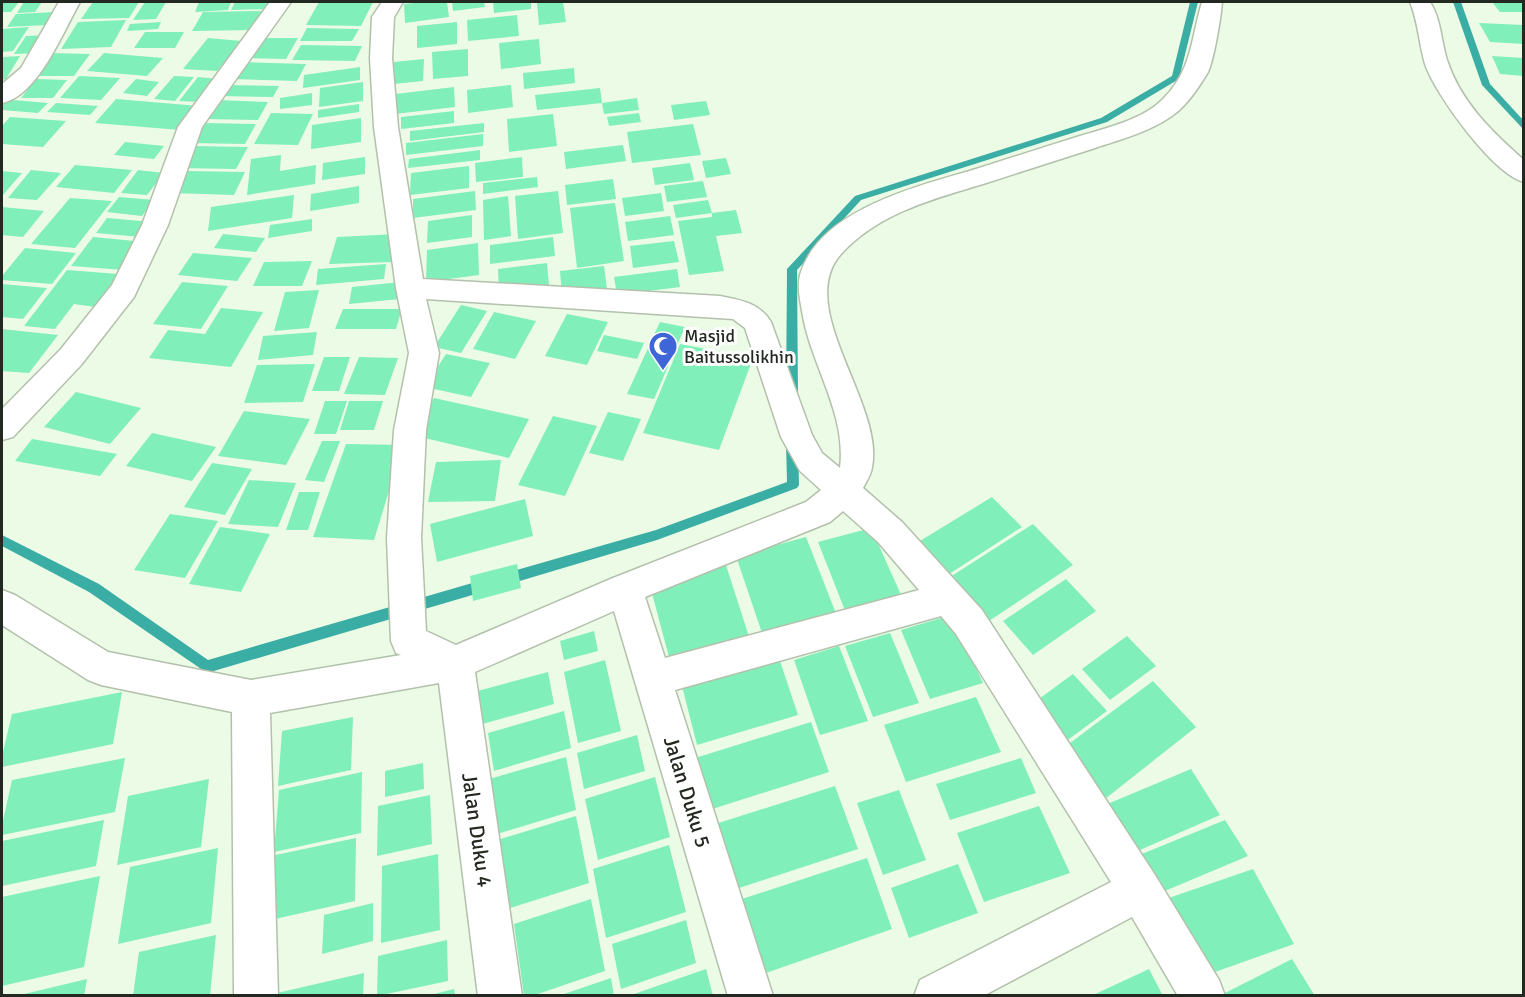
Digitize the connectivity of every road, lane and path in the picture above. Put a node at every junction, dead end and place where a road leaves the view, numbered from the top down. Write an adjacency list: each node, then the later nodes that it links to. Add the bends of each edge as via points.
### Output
1 (69, 2): 6 (street, via 30,72)
2 (279, 2): 9 (street, via 190,128 155,225 124,290 71,357)
3 (392, 2): 8 (street, via 383,17 381,58 386,127)
4 (1212, 2): 10 (street, via 1197,71 1170,106 1146,121 1100,138 903,200 874,214 822,259 813,280 820,334 854,429 858,453 856,470)
5 (1420, 2): 7 (street, via 1439,71 1458,104 1491,144)
6 (2, 96)
7 (1524, 174)
8 (410, 288): 10 (street, via 741,310 758,322 802,445 812,462); 14 (street, via 424,353 410,430 404,538 407,625)
9 (2, 428)
10 (843, 491): 11 (street, via 818,512); 12 (street, via 890,532)
11 (625, 589): 14 (street); 15 (street, Jalan Duku 5)
12 (948, 598): 15 (street); 17 (street, via 969,622)
13 (2, 612): 16 (street, via 101,668)
14 (456, 663): 16 (street); 19 (street, Jalan Duku 4)
15 (652, 679): 20 (street, Jalan Duku 5)
16 (251, 698): 18 (street)
17 (1140, 890): 21 (street); 22 (street)
18 (256, 996)
19 (500, 996)
20 (751, 996)
21 (936, 996)
22 (1203, 996)

